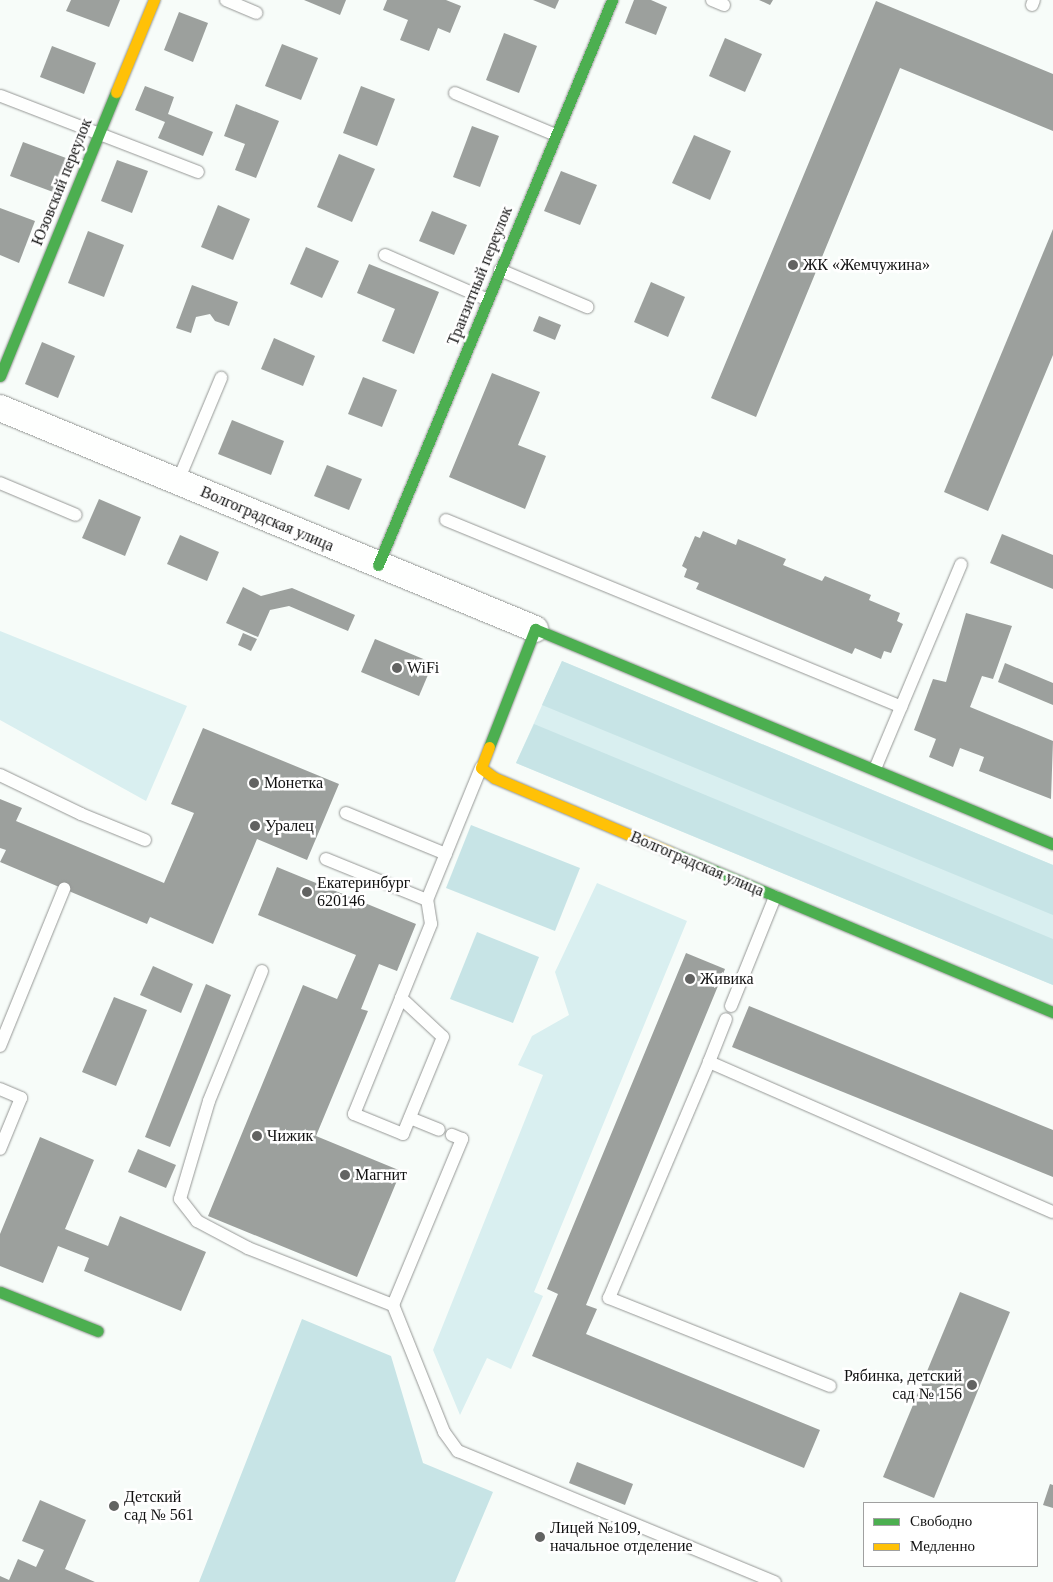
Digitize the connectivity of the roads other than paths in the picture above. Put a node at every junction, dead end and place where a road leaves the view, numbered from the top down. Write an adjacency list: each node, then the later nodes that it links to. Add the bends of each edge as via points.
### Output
1 (154, 0): 7 (street, Юзовский переулок)
2 (226, 0): 4 (lane)
3 (612, 0): 8 (street, Транзитный переулок)
4 (256, 13)
5 (455, 93): 8 (lane)
6 (1, 96): 7 (lane)
7 (99, 134): 9 (lane); 14 (street, Юзовский переулок)
8 (556, 135): 11 (street, Транзитный переулок)
9 (198, 172)
10 (385, 255): 12 (lane)
11 (500, 270): 12 (street, Транзитный переулок); 13 (lane)
12 (488, 300): 22 (street, Транзитный переулок)
13 (587, 307)
14 (0, 376)
15 (221, 378): 17 (lane)
16 (0, 408): 17 (street, Волгоградская улица)
17 (178, 481): 22 (street, Волгоградская улица)
18 (0, 483): 19 (lane)
19 (76, 515)
20 (446, 520): 24 (lane)
21 (960, 564): 24 (lane)
22 (378, 565): 23 (street, Волгоградская улица)
23 (535, 629): 25 (street); 26 (street, Волгоградская улица)
24 (901, 707): 26 (lane)
25 (481, 768): 31 (lane); 34 (street, Волгоградская улица, via 495,778)
26 (875, 769): 30 (street, Волгоградская улица)
27 (0, 775): 29 (lane)
28 (346, 813): 31 (lane)
29 (145, 840)
30 (1053, 844)
31 (446, 854): 35 (lane)
32 (326, 858): 35 (lane)
33 (64, 889): 41 (lane)
34 (775, 897): 38 (lane); 39 (street, Волгоградская улица)
35 (427, 900): 37 (lane, via 431,924)
36 (262, 971): 50 (lane, via 209,1101 180,1199 197,1221 248,1248)
37 (401, 998): 44 (lane, via 444,1037); 44 (lane, via 354,1114 403,1134)
38 (731, 1006)
39 (1053, 1012)
40 (726, 1019): 42 (lane)
41 (0, 1046)
42 (708, 1062): 48 (lane); 52 (lane, via 609,1298)
43 (0, 1089): 47 (lane, via 21,1098)
44 (410, 1118): 45 (lane)
45 (439, 1130)
46 (452, 1135): 50 (lane, via 462,1139)
47 (0, 1149)
48 (1053, 1212)
49 (0, 1292): 51 (street)
50 (393, 1305): 53 (lane, via 444,1432 458,1451)
51 (98, 1331)
52 (830, 1386)
53 (775, 1582)

